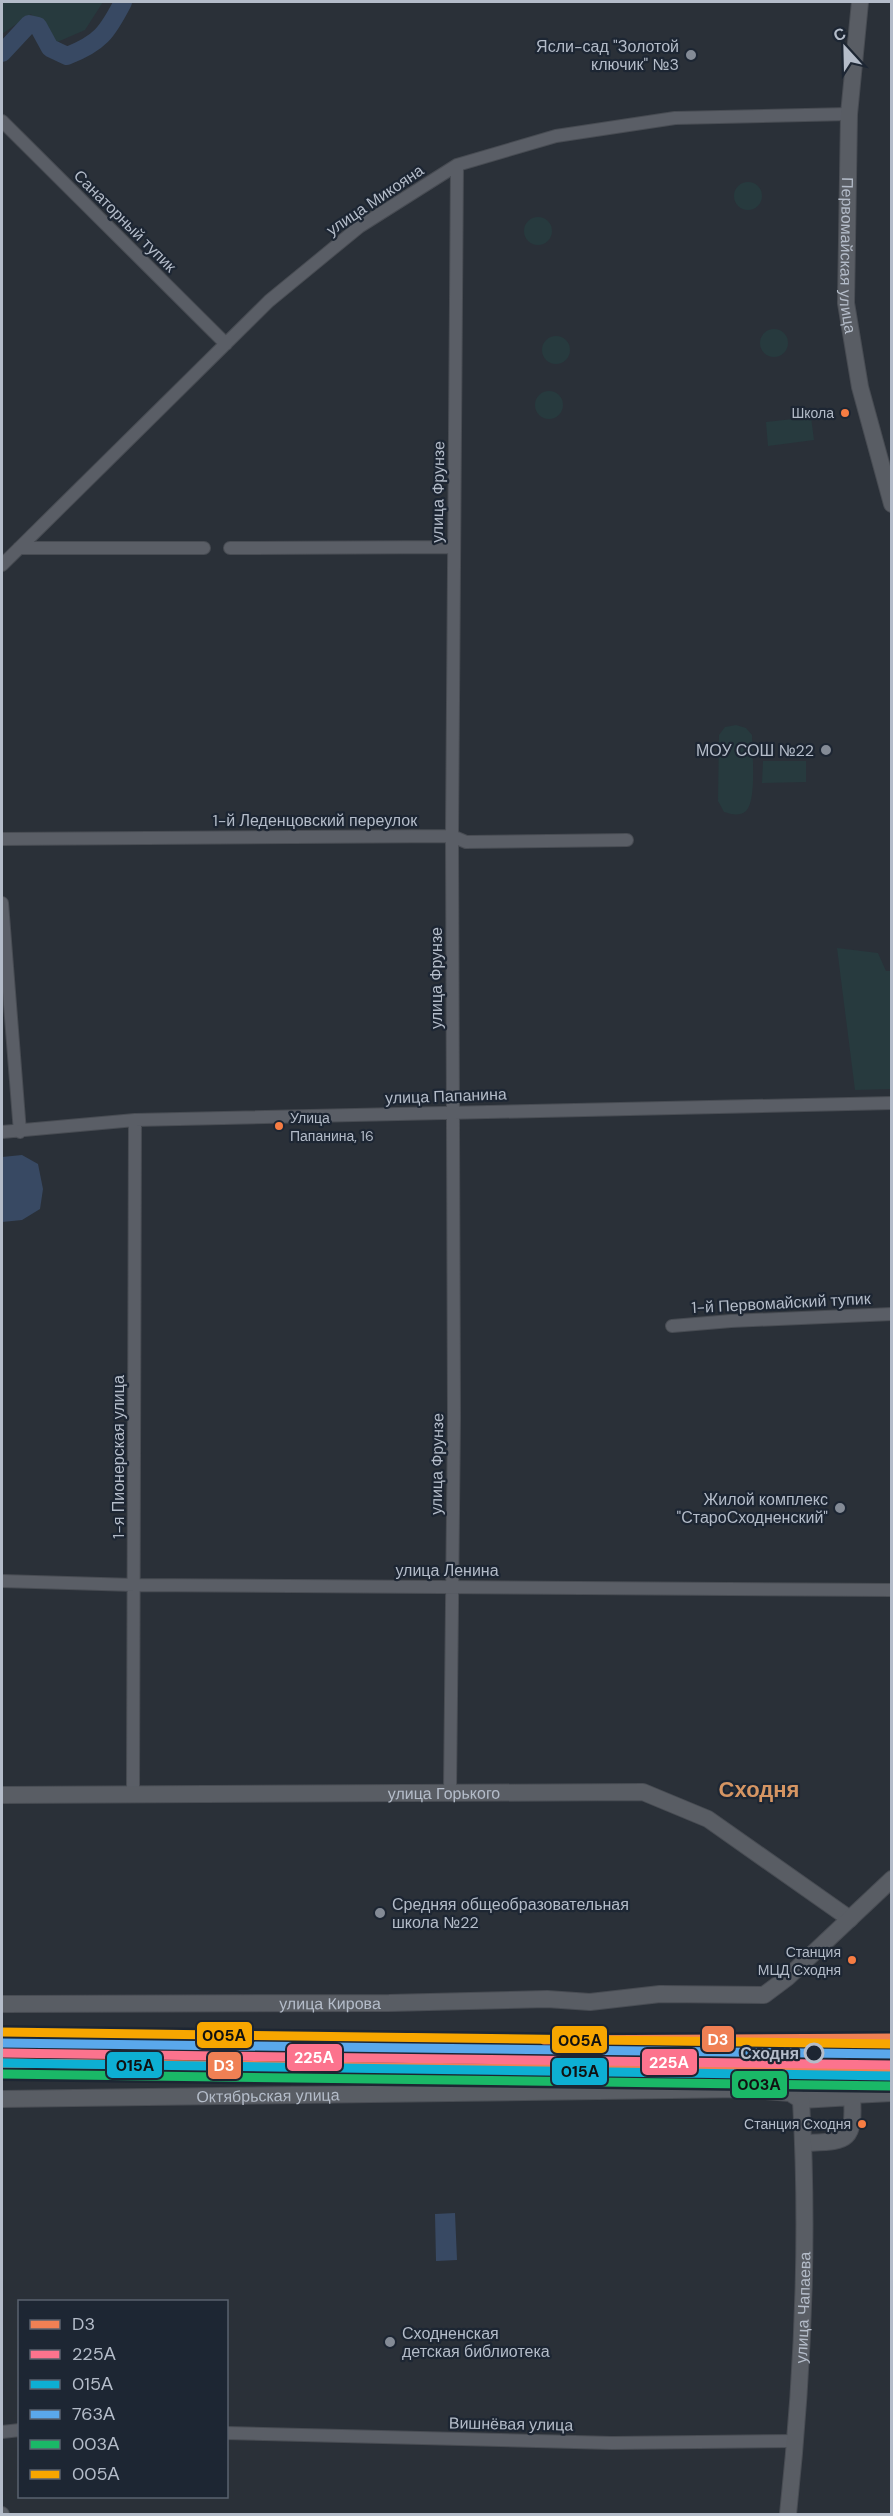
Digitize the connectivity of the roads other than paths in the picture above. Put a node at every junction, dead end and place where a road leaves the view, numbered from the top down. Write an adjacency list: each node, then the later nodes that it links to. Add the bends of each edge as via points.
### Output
1 (860, 2): 2 (street, Первомайская улица)
2 (849, 114): 4 (street, улица Микояна, via 675,118 556,136); 6 (street, Первомайская улица, via 846,303 860,387)
3 (2, 121): 5 (street, Санаторный тупик)
4 (457, 165): 5 (street, улица Микояна, via 359,227 269,301); 7 (street, улица Фрунзе)
5 (226, 344): 8 (street, улица Микояна)
6 (891, 504)
7 (454, 547): 10 (street); 12 (street, улица Фрунзе)
8 (19, 548): 9 (street); 11 (street, улица Микояна)
9 (204, 548)
10 (230, 548)
11 (2, 565)
12 (452, 836): 13 (street, 1-й Леденцовский переулок); 14 (street, 1-й Леденцовский переулок, via 466,842); 17 (street, улица Фрунзе)
13 (2, 839)
14 (627, 840)
15 (2, 903): 20 (street)
16 (891, 1103): 17 (street, улица Папанина)
17 (453, 1112): 18 (street, улица Папанина); 25 (street, улица Фрунзе)
18 (135, 1120): 20 (street, улица Папанина); 24 (street, 1-я Пионерская улица)
19 (2, 1132): 20 (street, улица Папанина)
20 (20, 1132)
21 (891, 1314): 22 (street, 1-й Первомайский тупик)
22 (672, 1326)
23 (2, 1581): 24 (street, улица Ленина)
24 (134, 1585): 25 (street, улица Ленина); 28 (street, 1-я Пионерская улица)
25 (452, 1587): 26 (street, улица Ленина); 27 (street, улица Фрунзе)
26 (891, 1590)
27 (450, 1791): 28 (street, улица Горького); 31 (street, улица Горького, via 643,1792 708,1819)
28 (133, 1794): 29 (street, улица Горького)
29 (2, 1795)
30 (891, 1880): 31 (street, улица Кирова)
31 (850, 1919): 32 (street, улица Кирова, via 764,1995 660,1994 590,2002)
32 (2, 2004)
33 (891, 2095): 34 (street, Октябрьская улица)
34 (852, 2097): 36 (street, Октябрьская улица); 37 (street, via 854,2124 849,2134 840,2141)
35 (2, 2099): 36 (street, Октябрьская улица, via 742,2089 790,2092)
36 (801, 2100): 37 (street, улица Чапаева)
37 (804, 2143): 41 (street, улица Чапаева, via 804,2300)
38 (18, 2430): 39 (street)
39 (2, 2432)
40 (228, 2433): 41 (street, Вишнёвая улица, via 567,2442)
41 (796, 2441): 42 (street, улица Чапаева)
42 (788, 2514)

